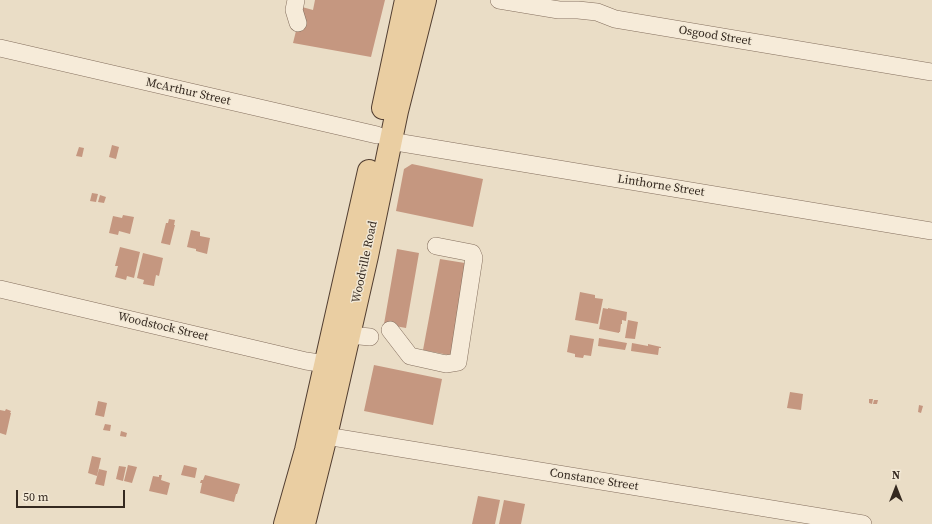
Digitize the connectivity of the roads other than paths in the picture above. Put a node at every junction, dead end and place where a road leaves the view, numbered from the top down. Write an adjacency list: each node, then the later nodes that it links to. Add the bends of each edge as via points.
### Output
1 (296, 0): 5 (street, via 294,10)
2 (406, 0): 8 (main road, Woodville Road)
3 (425, 0): 8 (main road, Woodville Road, via 396,110)
4 (499, 0): 7 (street, Osgood Street, via 559,10 597,12 615,19)
5 (298, 23)
6 (0, 48): 8 (street, McArthur Street)
7 (932, 72)
8 (383, 138): 9 (street, Linthorne Street); 13 (main road, Woodville Road); 14 (main road, Woodville Road, via 359,336)
9 (932, 231)
10 (436, 246): 12 (street, via 472,253 474,258 458,362 446,364 410,356)
11 (0, 289): 13 (street, Woodstock Street)
12 (390, 330)
13 (326, 364): 15 (main road, Woodville Road)
14 (326, 436): 16 (main road, Woodville Road); 17 (street, Constance Street)
15 (285, 524)
16 (304, 524)
17 (863, 524)

